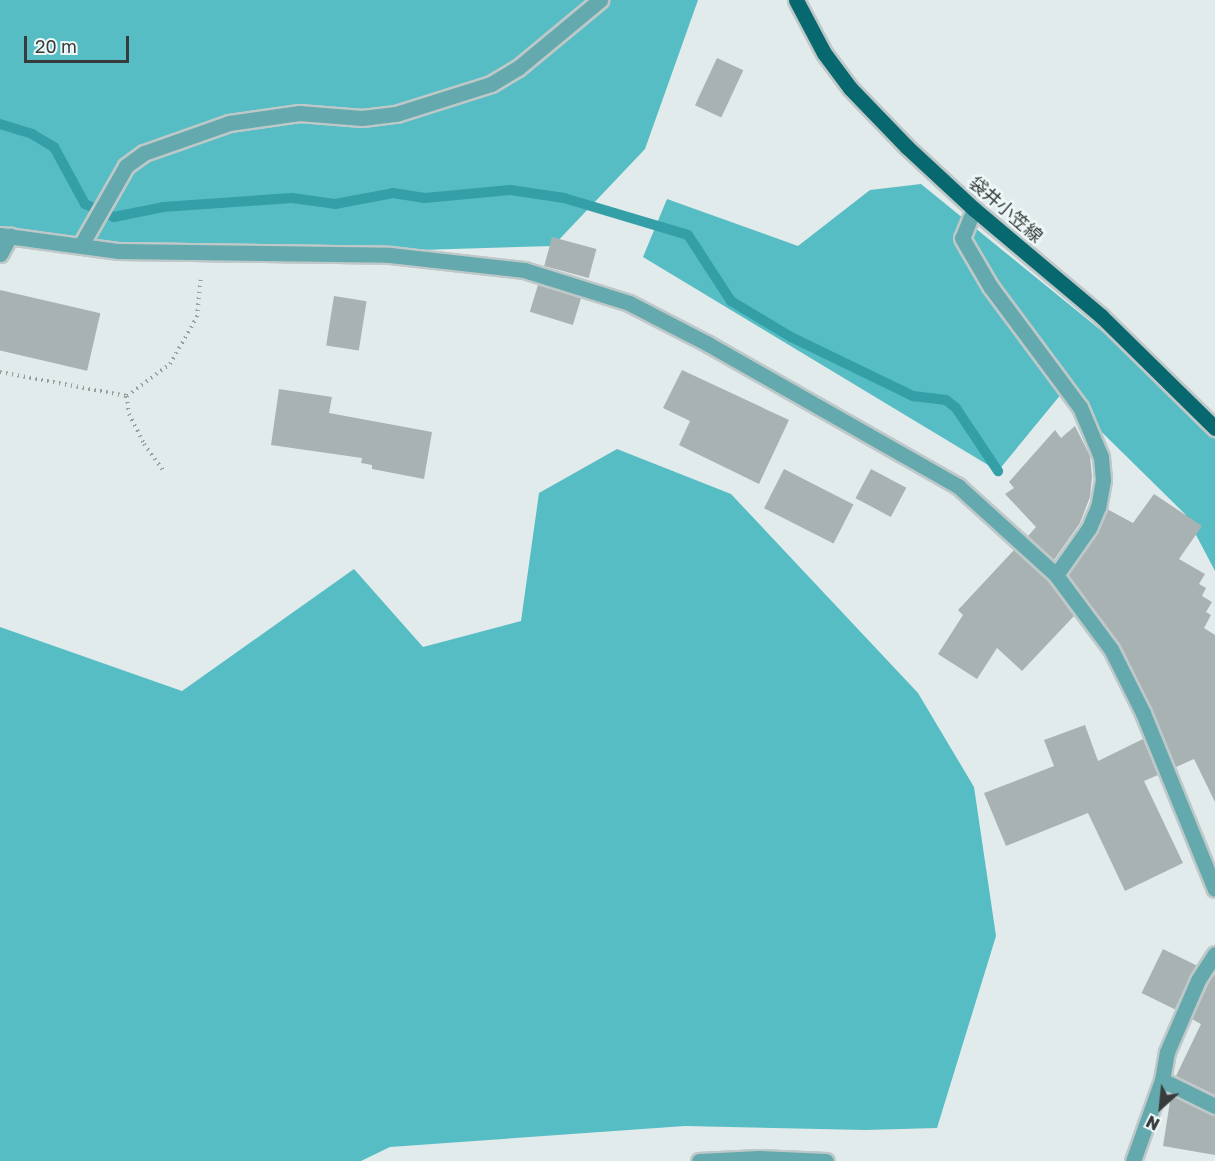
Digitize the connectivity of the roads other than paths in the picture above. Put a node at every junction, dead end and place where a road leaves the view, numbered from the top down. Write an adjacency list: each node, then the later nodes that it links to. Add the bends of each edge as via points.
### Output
1 (600, 0): 5 (street, via 518,68 491,84 396,114 362,118 299,113 229,123 144,153 126,166)
2 (796, 0): 3 (main road, 袋井小笠線, via 824,53 850,88)
3 (974, 209): 7 (main road, 袋井小笠線, via 1101,316); 8 (street, via 962,238 990,286 1080,407 1101,457 1098,507 1089,528)
4 (5, 235): 5 (street); 6 (street)
5 (81, 245): 8 (street, via 119,251 390,255 524,270 629,303 958,486)
6 (0, 254)
7 (1215, 428)
8 (1056, 575): 9 (street, via 1111,649 1143,713)
9 (1215, 889)
10 (1215, 954): 11 (street, via 1198,980 1167,1052)
11 (1162, 1080): 12 (street); 15 (street)
12 (1215, 1106)
13 (699, 1161): 14 (street)
14 (826, 1161)
15 (1133, 1161)

